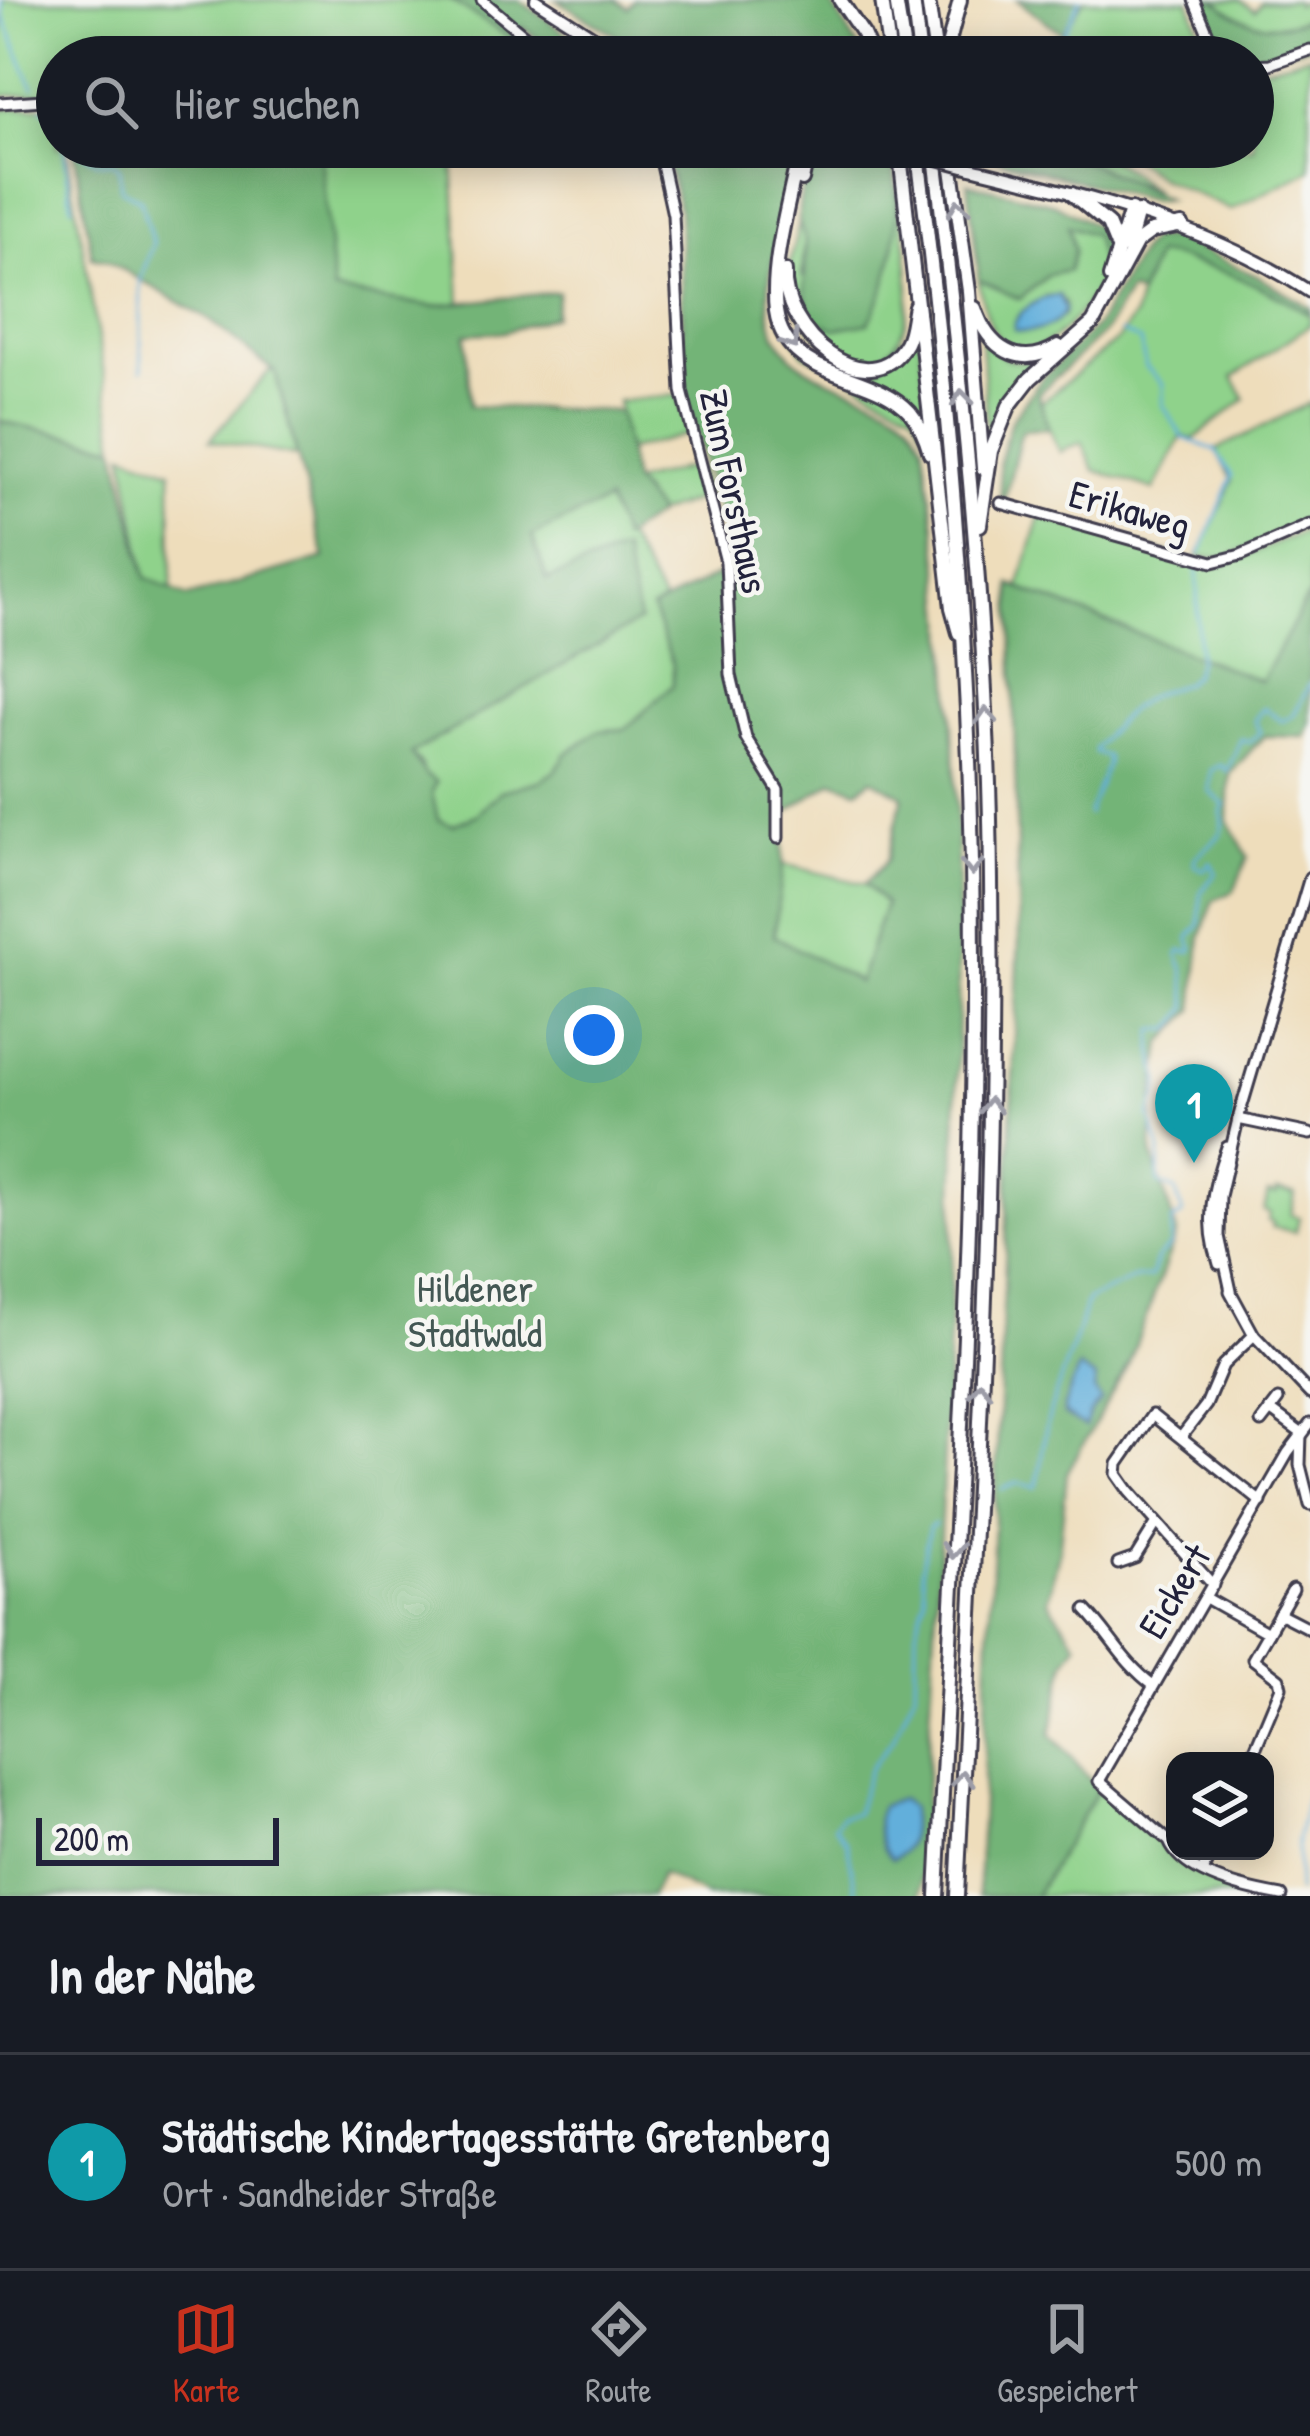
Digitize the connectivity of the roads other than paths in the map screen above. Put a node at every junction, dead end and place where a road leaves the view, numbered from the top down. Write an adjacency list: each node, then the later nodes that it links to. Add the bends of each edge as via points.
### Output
1 (482, 0): 10 (street)
2 (536, 0): 11 (main road)
3 (840, 0): 12 (highway)
4 (882, 0): 13 (highway)
5 (896, 0): 14 (highway)
6 (913, 0): 15 (highway)
7 (928, 0): 16 (highway)
8 (960, 0): 17 (highway)
9 (1194, 0): 18 (street)
10 (525, 36)
11 (592, 36)
12 (861, 36)
13 (887, 36)
14 (902, 36)
15 (917, 36)
16 (936, 36)
17 (947, 36)
18 (1208, 36)
19 (1310, 50): 20 (street)
20 (1274, 63)
21 (36, 100): 22 (street)
22 (0, 103)
23 (663, 168): 45 (street, Zum Forsthaus, via 673,215 682,391 727,562 731,675 746,737 778,790)
24 (800, 168): 38 (highway, via 784,279 790,310 809,337 847,364 884,362 907,342); 39 (highway, one-way to 39, via 776,285 782,332 814,366 899,403 919,426)
25 (901, 168): 38 (highway)
26 (903, 168): 34 (highway)
27 (920, 168): 34 (highway)
28 (936, 168): 43 (highway, one-way to 28)
29 (952, 168): 36 (highway, one-way to 29)
30 (970, 168): 31 (main road, bridge)
31 (1072, 194): 32 (main road); 35 (highway, via 1108,224)
32 (1134, 211): 33 (main road); 35 (highway)
33 (1182, 225): 35 (highway, via 1144,236); 37 (main road)
34 (931, 255): 44 (highway)
35 (1119, 265): 36 (highway, via 1081,325 1036,356 999,349 981,328); 40 (highway, via 1093,323 1010,406)
36 (969, 291): 40 (highway)
37 (1310, 292)
38 (918, 293): 39 (highway)
39 (937, 472): 44 (highway, via 952,608)
40 (984, 481): 43 (highway)
41 (1001, 503): 42 (street, Erikaweg, via 1213,562)
42 (1310, 525)
43 (977, 556): 73 (highway, one-way to 43, via 991,1025)
44 (965, 651): 72 (highway, one-way to 72, via 972,1106)
45 (778, 838)
46 (1310, 878): 47 (street)
47 (1238, 1119): 48 (street); 49 (street, via 1210,1201 1215,1251)
48 (1310, 1135)
49 (1255, 1335): 50 (street); 56 (street, via 1223,1365)
50 (1310, 1394)
51 (1278, 1400): 52 (street)
52 (1270, 1410): 53 (street); 55 (street)
53 (1262, 1422)
54 (1310, 1424): 55 (street, Eickert)
55 (1301, 1433): 57 (street, Eickert); 58 (street)
56 (1182, 1436): 57 (street); 59 (street, via 1152,1415 1118,1464)
57 (1261, 1502): 61 (street, Eickert)
58 (1310, 1505)
59 (1156, 1524): 60 (street, via 1135,1558); 61 (street)
60 (1118, 1564)
61 (1213, 1585): 63 (street, Eickert)
62 (1293, 1588): 65 (street)
63 (1206, 1598): 67 (street); 68 (street, Eickert)
64 (1086, 1610): 68 (street)
65 (1280, 1613): 66 (street); 67 (street)
66 (1310, 1629)
67 (1268, 1633): 69 (street, via 1253,1659 1281,1687)
68 (1153, 1685): 71 (street, Eickert, via 1099,1780)
69 (1254, 1752)
70 (1208, 1860): 71 (street)
71 (1203, 1869): 74 (street)
72 (937, 1896)
73 (957, 1896)
74 (1282, 1896)

